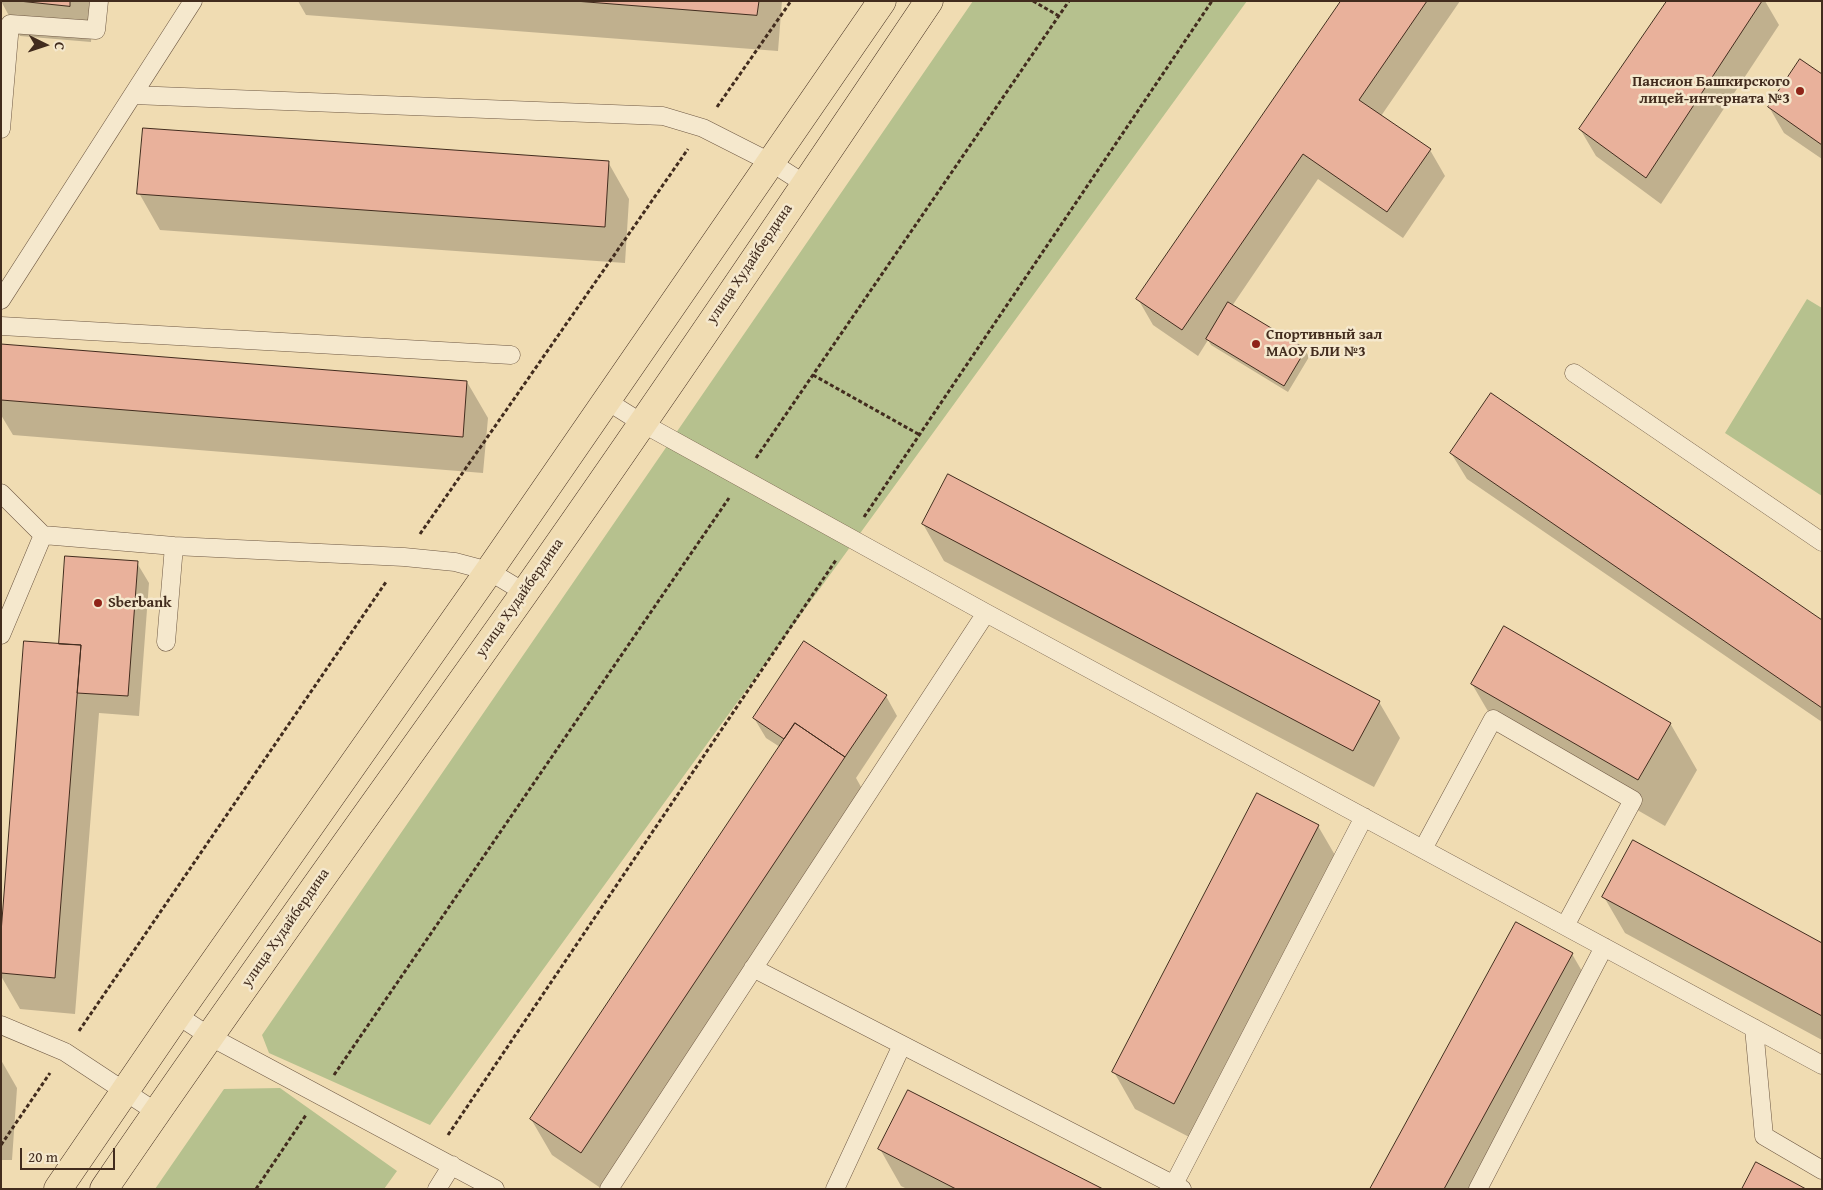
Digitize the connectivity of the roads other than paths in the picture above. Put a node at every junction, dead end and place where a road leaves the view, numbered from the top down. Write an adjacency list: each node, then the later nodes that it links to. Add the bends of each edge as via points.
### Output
1 (99, 1): 6 (lane, via 96,30 10,24)
2 (193, 1): 5 (lane)
3 (882, 1): 7 (main road)
4 (929, 1): 8 (main road, улица Худайбердина)
5 (133, 95): 7 (lane, via 663,116 703,128); 9 (lane)
6 (1, 129)
7 (772, 163): 8 (lane); 13 (main road)
8 (806, 184): 14 (main road, улица Худайбердина)
9 (1, 300)
10 (1, 326): 11 (lane)
11 (511, 356)
12 (1574, 373): 17 (lane)
13 (607, 400): 14 (lane); 19 (main road)
14 (642, 423): 20 (main road, улица Худайбердина); 21 (lane)
15 (1, 493): 16 (lane)
16 (43, 535): 18 (lane); 22 (lane)
17 (1822, 542)
18 (174, 546): 19 (lane, via 404,557 455,562); 23 (lane)
19 (490, 571): 20 (lane); 29 (main road)
20 (524, 592): 32 (main road, улица Худайбердина)
21 (986, 613): 24 (lane); 28 (lane)
22 (1, 635)
23 (166, 642)
24 (1364, 817): 25 (lane); 39 (lane)
25 (1423, 849): 26 (lane); 26 (lane, via 1493,719 1632,800)
26 (1566, 926): 27 (lane)
27 (1604, 947): 31 (lane); 46 (lane)
28 (753, 968): 33 (lane); 44 (lane)
29 (177, 1015): 32 (lane); 35 (main road)
30 (1, 1025): 35 (lane, via 65,1052)
31 (1754, 1028): 34 (lane); 38 (lane, via 1764,1136)
32 (209, 1036): 36 (main road, улица Худайбердина); 37 (lane)
33 (902, 1045): 39 (lane); 45 (lane)
34 (1822, 1065)
35 (125, 1091): 36 (lane); 40 (main road)
36 (156, 1112): 41 (main road, улица Худайбердина)
37 (452, 1165): 42 (lane); 43 (lane)
38 (1822, 1170)
39 (1178, 1187)
40 (58, 1189)
41 (104, 1189)
42 (437, 1189)
43 (495, 1189)
44 (609, 1189)
45 (835, 1189)
46 (1478, 1189)

